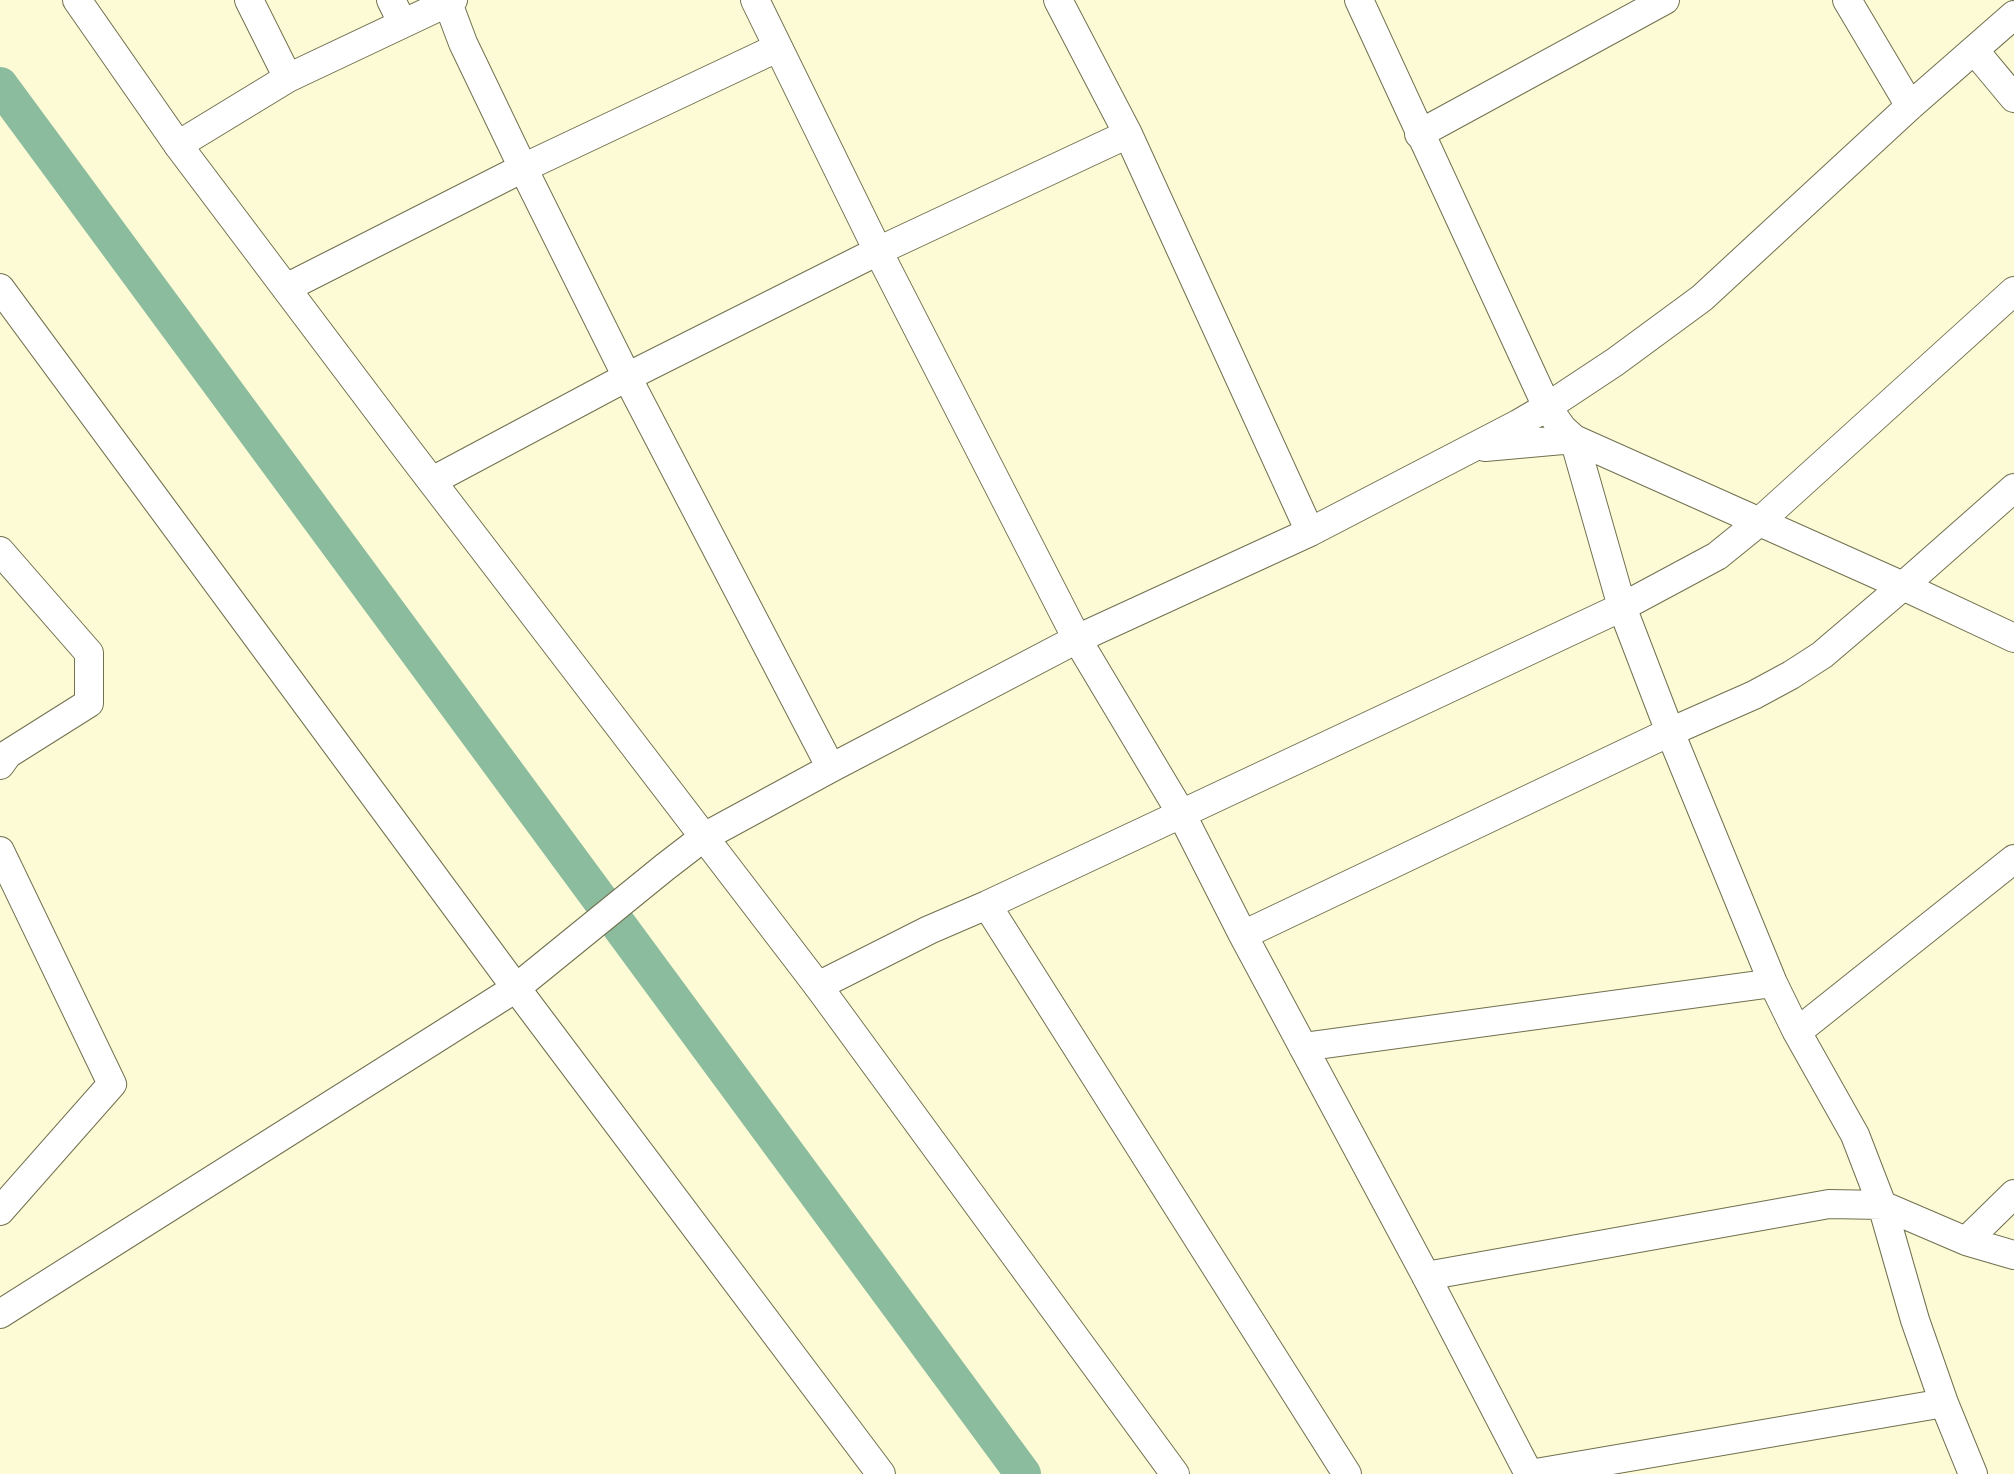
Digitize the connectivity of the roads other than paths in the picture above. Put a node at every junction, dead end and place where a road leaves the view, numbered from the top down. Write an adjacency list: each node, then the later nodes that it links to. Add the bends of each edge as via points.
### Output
1 (77, 0): 18 (street)
2 (249, 0): 13 (street)
3 (755, 0): 11 (street)
4 (1058, 0): 16 (street)
5 (1359, 0): 17 (street)
6 (1665, 0): 17 (street)
7 (1847, 0): 15 (street)
8 (450, 1): 9 (street); 19 (street, via 463,43)
9 (397, 11): 13 (street)
10 (2014, 15): 12 (street)
11 (777, 48): 19 (street); 20 (street)
12 (1974, 50): 14 (street); 15 (street)
13 (288, 78): 18 (street)
14 (2014, 98)
15 (1910, 106): 25 (street, via 1702,298)
16 (1128, 134): 20 (street); 31 (street)
17 (1419, 134): 25 (street)
18 (178, 145): 22 (street)
19 (523, 168): 22 (street); 24 (street)
20 (878, 251): 24 (street); 36 (street)
21 (0, 288): 48 (street)
22 (286, 288): 28 (street)
23 (2014, 291): 30 (street)
24 (627, 377): 28 (street); 39 (street)
25 (1547, 407): 26 (street); 27 (street)
26 (1574, 439): 27 (street); 30 (street); 34 (street)
27 (1470, 448): 31 (street)
28 (432, 481): 41 (street)
29 (2014, 488): 33 (street)
30 (1759, 522): 33 (street); 34 (street, via 1717,556)
31 (1310, 532): 36 (street)
32 (0, 551): 38 (street, via 89,653 89,703 8,754)
33 (1903, 586): 35 (street); 37 (street, via 1822,655 1791,675)
34 (1622, 607): 37 (street); 40 (street)
35 (2014, 638)
36 (1077, 639): 39 (street); 40 (street)
37 (1670, 732): 45 (street); 46 (street)
38 (0, 765)
39 (831, 768): 41 (street)
40 (1181, 813): 44 (street); 45 (street)
41 (704, 837): 47 (street); 48 (street)
42 (0, 851): 53 (street, via 112,1084)
43 (2014, 859): 49 (street)
44 (987, 905): 47 (street, via 929,930); 61 (street)
45 (1243, 935): 50 (street)
46 (1773, 982): 49 (street); 50 (street)
47 (818, 986): 60 (street)
48 (516, 988): 57 (street); 59 (street)
49 (1797, 1032): 52 (street, via 1855,1136)
50 (1302, 1047): 56 (street)
51 (2014, 1194): 54 (street)
52 (1882, 1205): 54 (street); 56 (street, via 1829,1204); 58 (street, via 1915,1320)
53 (0, 1211)
54 (1966, 1240): 55 (street)
55 (2014, 1255)
56 (1426, 1276): 62 (street)
57 (0, 1314)
58 (1944, 1403): 62 (street); 63 (street)
59 (881, 1474)
60 (1175, 1474)
61 (1347, 1474)
62 (1530, 1474)
63 (1974, 1474)

